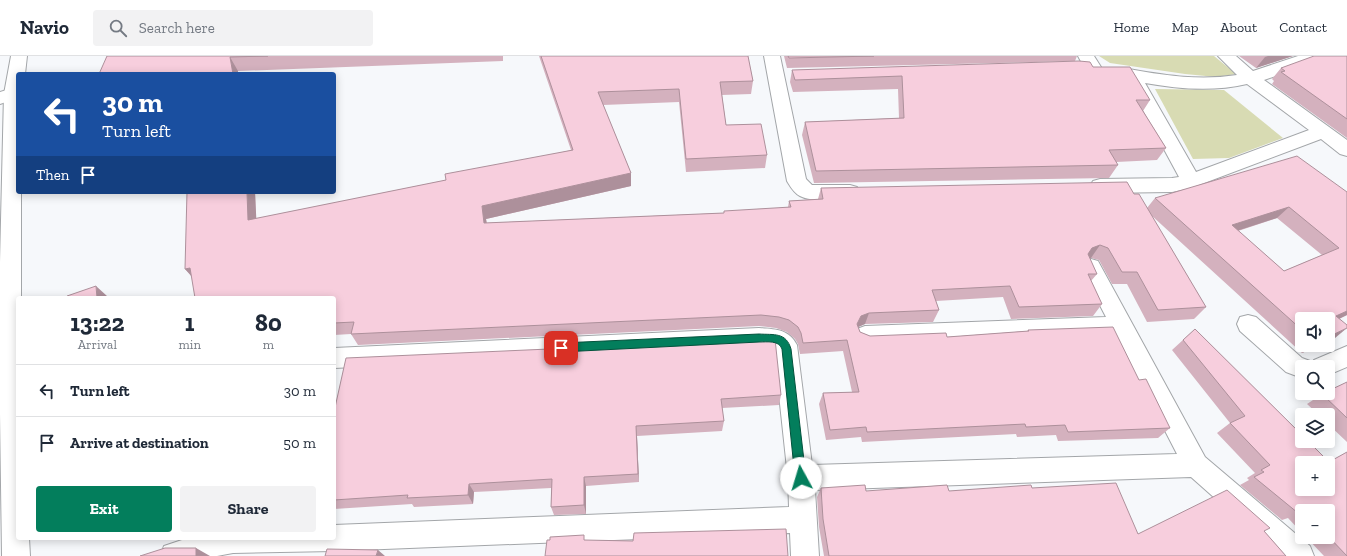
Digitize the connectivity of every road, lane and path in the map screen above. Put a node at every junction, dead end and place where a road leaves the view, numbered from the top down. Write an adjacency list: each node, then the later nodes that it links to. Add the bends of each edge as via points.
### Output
1 (19, 56): 9 (street)
2 (772, 56): 14 (street, via 784,76 797,181 810,192)
3 (1226, 56): 8 (street)
4 (1315, 56): 8 (street)
5 (1089, 62): 6 (street); 7 (street)
6 (1072, 66)
7 (1132, 75): 8 (street, via 1208,83); 12 (street)
8 (1250, 78): 10 (street)
9 (6, 96): 16 (street)
10 (1322, 132): 11 (street); 12 (street)
11 (1347, 150)
12 (1191, 182): 13 (street, via 1172,185)
13 (1084, 187)
14 (871, 192)
15 (1091, 267): 18 (street)
16 (5, 300): 24 (street)
17 (1248, 324): 23 (street)
18 (1124, 326): 19 (street); 25 (street)
19 (865, 336)
20 (1347, 356): 22 (street)
21 (336, 358): 26 (street, via 751,338 779,339 786,349)
22 (1335, 361)
23 (1295, 365)
24 (14, 373): 30 (street)
25 (1196, 465): 26 (street); 33 (street)
26 (801, 478): 27 (street)
27 (802, 519): 28 (street); 32 (street)
28 (336, 538)
29 (232, 540): 31 (street)
30 (16, 556)
31 (174, 556)
32 (805, 556)
33 (1300, 556)

